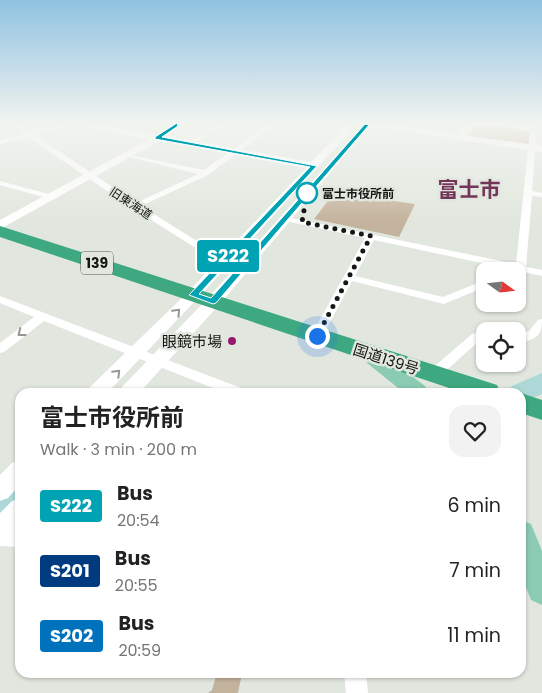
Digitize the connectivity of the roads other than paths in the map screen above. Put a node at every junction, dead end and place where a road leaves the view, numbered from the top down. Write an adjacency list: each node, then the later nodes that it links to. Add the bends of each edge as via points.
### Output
1 (63, 157): 11 (street, 旧東海道)
2 (122, 157): 11 (street)
3 (136, 157): 10 (street)
4 (227, 157): 10 (street)
5 (265, 157): 9 (street)
6 (322, 157): 9 (street)
7 (338, 157): 17 (street)
8 (536, 157): 13 (street)
9 (314, 166): 21 (street)
10 (205, 173): 16 (street)
11 (90, 176): 15 (street); 16 (street, 旧東海道)
12 (0, 183): 15 (street)
13 (529, 193): 14 (street); 23 (street)
14 (542, 195)
15 (50, 197): 18 (street)
16 (135, 206): 21 (street, 旧東海道)
17 (284, 218): 20 (street); 28 (street)
18 (0, 225)
19 (0, 231): 28 (highway, 国道139号 / 139)
20 (371, 236): 22 (street); 26 (street)
21 (223, 262): 28 (street)
22 (489, 262)
23 (522, 262)
24 (526, 270): 25 (street)
25 (542, 273)
26 (348, 277): 27 (street, via 444,301); 32 (street)
27 (476, 287)
28 (203, 298): 32 (highway, 国道139号 / 139); 37 (street, one-way to 28); 38 (street)
29 (0, 299): 30 (street)
30 (43, 316): 35 (street, one-way to 35); 37 (street)
31 (542, 324): 33 (street)
32 (317, 336): 36 (highway, 国道139号 / 139)
33 (526, 336)
34 (476, 337): 39 (street)
35 (0, 349)
36 (368, 353): 39 (highway, 国道139号 / 139); 43 (main road)
37 (136, 354): 38 (street); 40 (street, one-way to 37)
38 (157, 362): 41 (street); 42 (street)
39 (433, 375): 44 (highway, 国道139号 / 139)
40 (101, 388)
41 (132, 388)
42 (225, 388)
43 (412, 388)
44 (475, 388)
45 (526, 405): 46 (highway)
46 (542, 410)
47 (15, 514): 48 (street)
48 (0, 531)
49 (0, 537): 50 (street)
50 (15, 538)
51 (526, 547): 52 (main road)
52 (542, 589)
53 (356, 678): 54 (street)
54 (357, 693)

